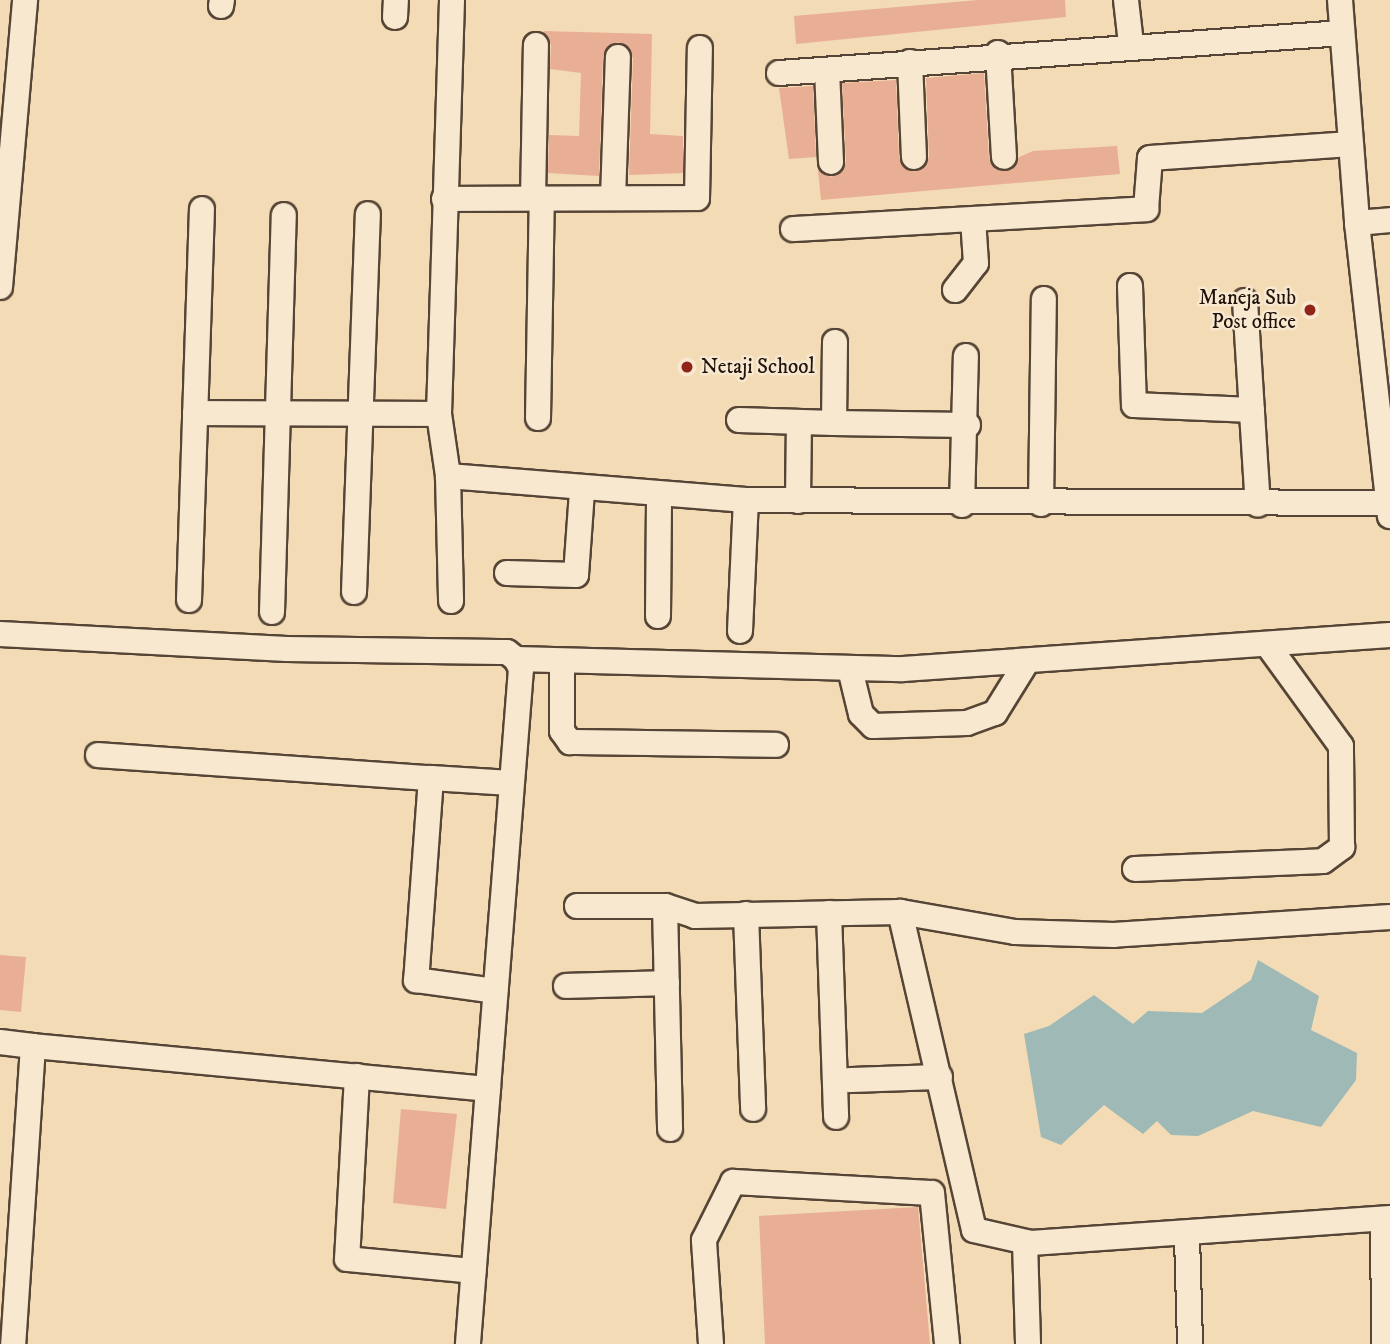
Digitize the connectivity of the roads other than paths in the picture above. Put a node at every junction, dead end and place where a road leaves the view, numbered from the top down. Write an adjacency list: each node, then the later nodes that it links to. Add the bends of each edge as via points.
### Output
1 (25, 0): 29 (street)
2 (452, 0): 20 (street)
3 (1126, 0): 6 (street)
4 (1340, 0): 5 (street)
5 (1342, 33): 6 (street); 14 (street)
6 (1131, 44): 9 (street)
7 (536, 45): 18 (street)
8 (700, 48): 19 (street, via 697,198)
9 (998, 53): 11 (street); 16 (street)
10 (618, 57): 19 (street)
11 (910, 62): 12 (street); 15 (street)
12 (827, 70): 13 (street); 17 (street)
13 (779, 73)
14 (1351, 144): 24 (street, via 1150,158 1146,209); 26 (street)
15 (914, 157)
16 (1004, 157)
17 (831, 162)
18 (538, 198): 19 (street); 20 (street); 40 (street)
19 (613, 198)
20 (444, 199): 39 (street)
21 (202, 209): 36 (street)
22 (368, 214): 38 (street)
23 (284, 215): 37 (street)
24 (973, 219): 27 (street); 30 (street, via 976,263)
25 (1390, 220): 26 (street)
26 (1356, 223): 53 (street)
27 (793, 229)
28 (1130, 286): 35 (street, via 1134,405)
29 (0, 287)
30 (955, 290)
31 (1044, 299): 50 (street)
32 (1245, 301): 35 (street)
33 (835, 342): 43 (street)
34 (966, 355): 44 (street)
35 (1252, 410): 52 (street)
36 (195, 413): 37 (street); 56 (street)
37 (277, 413): 38 (street); 58 (street)
38 (359, 413): 39 (street); 55 (street)
39 (439, 414): 45 (street)
40 (538, 418)
41 (739, 420): 42 (street)
42 (799, 422): 43 (street); 49 (street)
43 (834, 423): 44 (street)
44 (968, 425): 51 (street)
45 (448, 476): 46 (street); 57 (street)
46 (582, 491): 47 (street); 54 (street, via 576,575)
47 (659, 495): 48 (street); 59 (street)
48 (746, 500): 49 (street); 60 (street)
49 (798, 501): 51 (street)
50 (1041, 504): 51 (street); 52 (street)
51 (962, 505)
52 (1258, 505): 53 (street)
53 (1390, 509)
54 (507, 573)
55 (354, 592)
56 (189, 600)
57 (450, 601)
58 (272, 612)
59 (658, 616)
60 (740, 631)
61 (0, 634): 64 (street, via 287,649 507,652)
62 (1390, 635): 63 (street)
63 (1267, 644): 66 (street); 72 (street, via 1341,746 1342,847 1323,861)
64 (516, 659): 65 (street); 71 (street, via 520,669)
65 (562, 661): 67 (street); 68 (street, via 562,731 570,742)
66 (1026, 663): 67 (street); 67 (street, via 995,713 967,723 873,726 861,714)
67 (850, 669)
68 (776, 745)
69 (98, 755): 70 (street)
70 (431, 778): 71 (street); 81 (street, via 416,980)
71 (511, 783): 81 (street)
72 (1135, 869)
73 (577, 906): 74 (street)
74 (666, 906): 77 (street, via 695,916); 79 (street)
75 (900, 912): 76 (street); 78 (street, via 1015,932 1114,934); 85 (street)
76 (829, 913): 77 (street); 89 (street)
77 (746, 914): 88 (street)
78 (1390, 917)
79 (667, 984): 80 (street); 90 (street)
80 (566, 986)
81 (495, 991): 87 (street)
82 (0, 1042): 83 (street)
83 (33, 1046): 84 (street); 95 (street)
84 (357, 1076): 87 (street); 94 (street, via 347,1259)
85 (940, 1077): 86 (street); 93 (street, via 968,1219 985,1237)
86 (849, 1080)
87 (488, 1089): 94 (street)
88 (753, 1109)
89 (836, 1117)
90 (670, 1129)
91 (1386, 1218): 92 (street); 101 (street)
92 (1187, 1236): 93 (street); 100 (street)
93 (1025, 1242): 99 (street)
94 (473, 1271): 96 (street)
95 (13, 1344)
96 (468, 1344)
97 (711, 1344): 98 (street, via 704,1240 733,1182 932,1193)
98 (947, 1344)
99 (1028, 1344)
100 (1190, 1344)
101 (1384, 1344)

